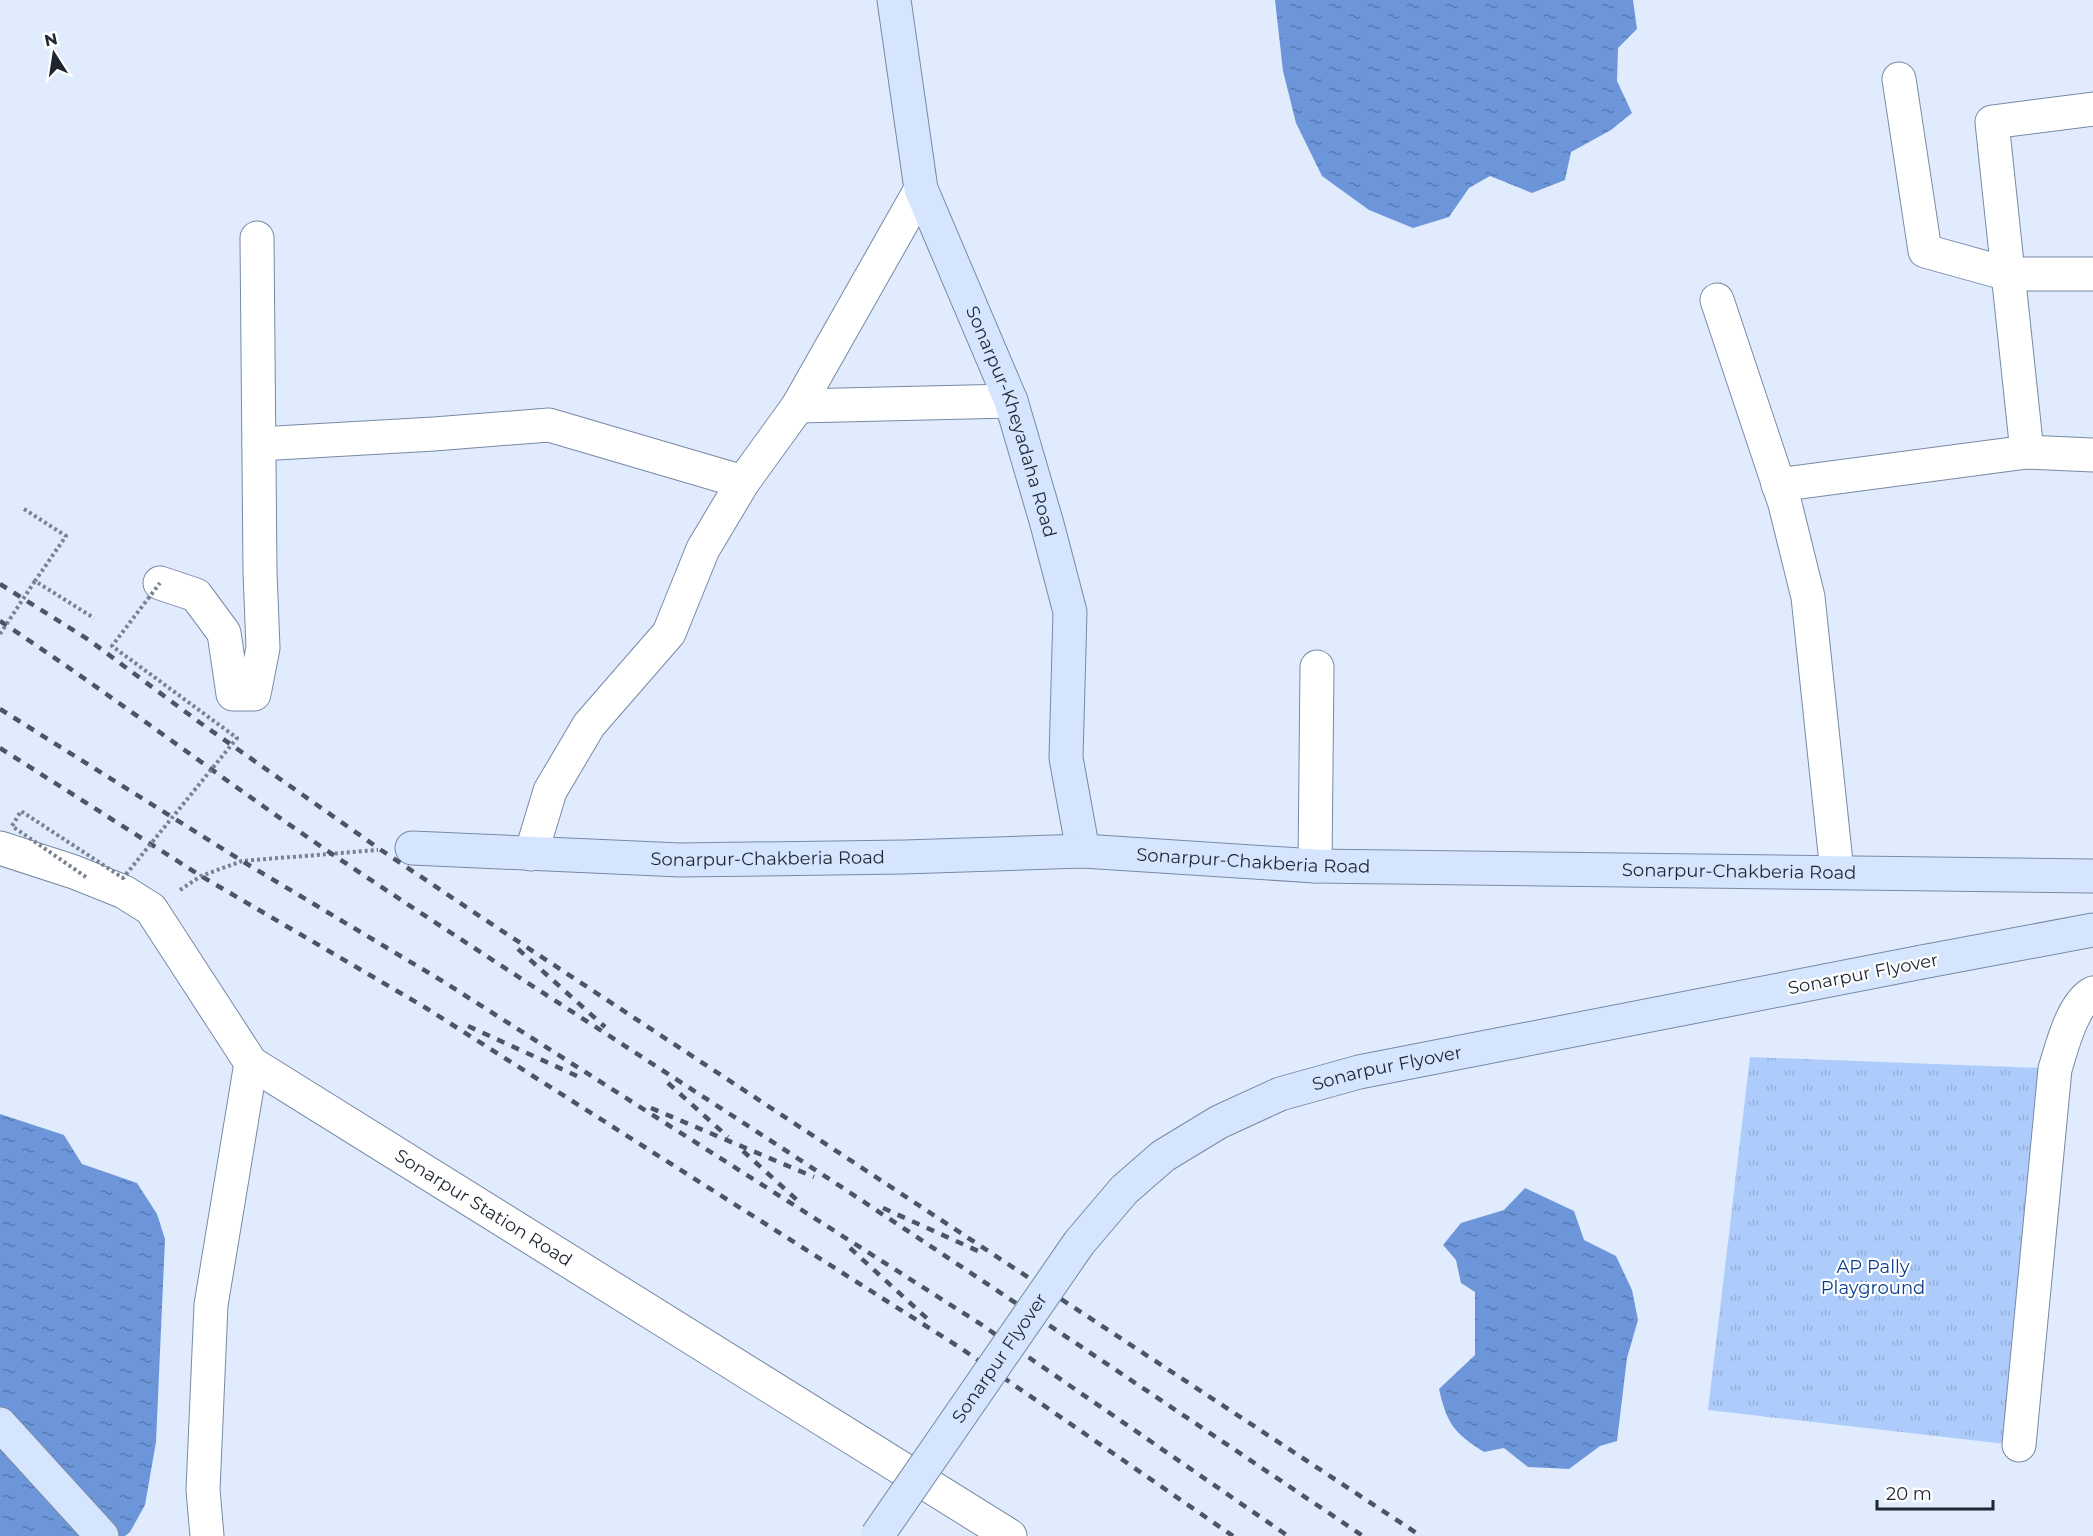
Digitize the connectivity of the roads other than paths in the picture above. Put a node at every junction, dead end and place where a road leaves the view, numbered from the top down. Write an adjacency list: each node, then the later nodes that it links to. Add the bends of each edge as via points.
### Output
1 (894, 0): 4 (main road, Sonarpur-Kheyadaha Road)
2 (1899, 79): 6 (street, via 1925,251)
3 (2093, 109): 6 (street, via 1992,122)
4 (921, 189): 9 (main road, Sonarpur-Kheyadaha Road); 10 (street)
5 (257, 238): 11 (street)
6 (2008, 274): 7 (street); 12 (street)
7 (2093, 274)
8 (1717, 300): 15 (street)
9 (1011, 401): 10 (street); 20 (main road, Sonarpur-Kheyadaha Road, via 1070,612 1066,758)
10 (798, 406): 14 (street)
11 (259, 444): 14 (street, via 549,424); 16 (street, via 263,648 254,694 233,694 224,633 196,595)
12 (2027, 452): 13 (street); 15 (street)
13 (2093, 456)
14 (743, 482): 21 (street, via 703,549 669,633 589,725 550,791)
15 (1778, 485): 23 (street, via 1808,597)
16 (160, 583)
17 (1317, 667): 22 (street)
18 (0, 848): 27 (street, Sonarpur Station Road, via 86,876 151,909)
19 (412, 848): 21 (main road, Sonarpur-Chakberia Road)
20 (1083, 851): 21 (main road, Sonarpur-Chakberia Road, via 681,860); 22 (main road, Sonarpur-Chakberia Road)
21 (531, 854)
22 (1315, 866): 23 (main road, Sonarpur-Chakberia Road)
23 (1837, 872): 24 (main road, Sonarpur-Chakberia Road)
24 (2093, 876)
25 (2093, 930): 32 (main road, Sonarpur Flyover, bridge, via 1359,1072 1280,1094 1219,1122 1163,1156 1124,1190 1079,1243)
26 (2093, 993): 29 (street, via 2085,998 2069,1026 2055,1069)
27 (251, 1063): 31 (street, via 211,1305 202,1490); 33 (street, Sonarpur Station Road)
28 (0, 1424): 30 (main road)
29 (2019, 1445)
30 (102, 1536)
31 (207, 1536)
32 (877, 1536)
33 (1010, 1536)

